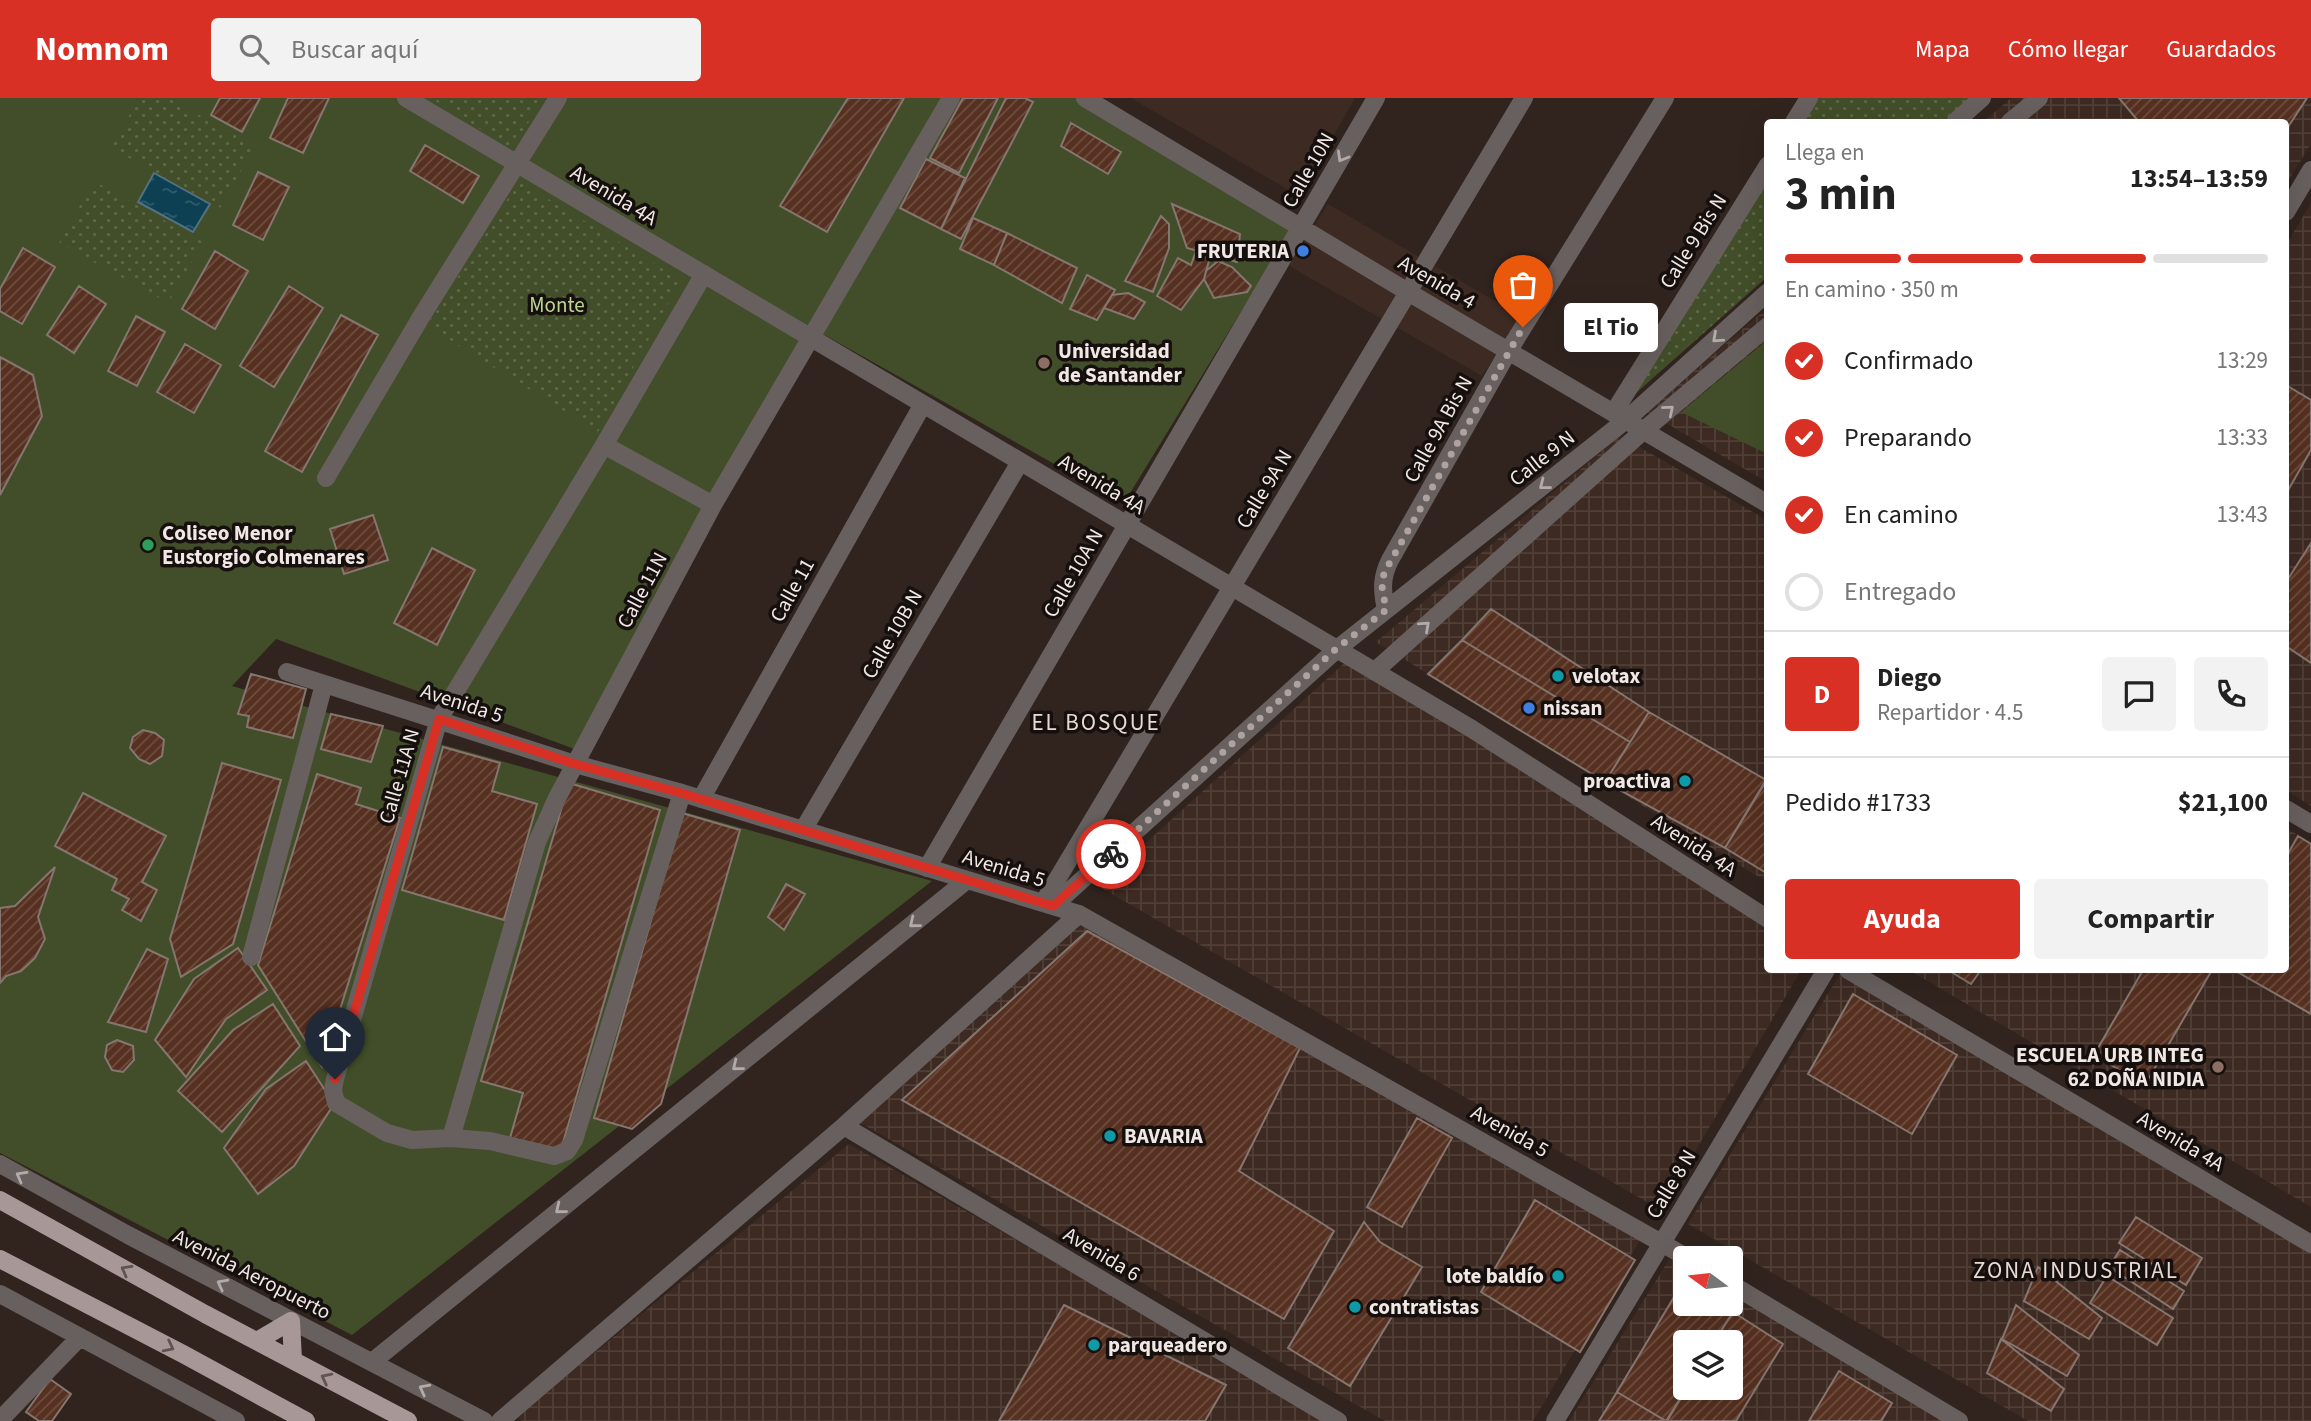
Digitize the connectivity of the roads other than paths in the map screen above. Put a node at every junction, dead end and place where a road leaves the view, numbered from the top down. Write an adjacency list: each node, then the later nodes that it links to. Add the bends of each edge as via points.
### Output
1 (406, 98): 14 (street, Avenida 4A)
2 (558, 98): 14 (street)
3 (951, 98): 23 (street, Calle 11N)
4 (1085, 98): 18 (street, Avenida 4)
5 (1376, 98): 18 (street, Calle 10N, one-way to 18)
6 (1524, 98): 20 (street, Calle 9A N)
7 (1665, 98): 24 (street, Calle 9A Bis N)
8 (1982, 98): 12 (street)
9 (2039, 98): 13 (street)
10 (1807, 99): 11 (street)
11 (1796, 119)
12 (1958, 119)
13 (2014, 119)
14 (517, 163): 19 (street, Avenida 4A); 30 (street)
15 (2311, 170): 17 (street)
16 (1764, 172): 26 (street, Calle 9 Bis N)
17 (2289, 207)
18 (1301, 228): 20 (street, Avenida 4); 33 (street, Calle 10A N)
19 (704, 274): 23 (street, Avenida 4A); 28 (street, Calle 11A N)
20 (1408, 292): 24 (street, Avenida 4); 34 (street, Calle 9A N)
21 (1764, 295): 26 (street, Calle 9 N, one-way to 26)
22 (1764, 329): 27 (street, one-way to 22)
23 (811, 338): 25 (street, Avenida 4A); 32 (street, Calle 11N)
24 (1509, 350): 26 (street, Avenida 4); 35 (street, Calle 9A Bis N, via 1384,573)
25 (923, 404): 29 (street, Avenida 4A); 43 (street, Calle 11)
26 (1620, 416): 27 (street, Avenida 4); 35 (street, Calle 9 N, one-way to 35)
27 (1643, 431): 31 (street, Avenida 4); 37 (street, one-way to 27)
28 (604, 445): 32 (street); 40 (street, Calle 11A N)
29 (1020, 462): 33 (street, Avenida 4A); 46 (street, Calle 10B N)
30 (326, 478)
31 (1764, 502)
32 (713, 505): 41 (street, Calle 11N)
33 (1127, 525): 34 (street, Avenida 4A); 47 (street, Calle 10A N)
34 (1231, 587): 36 (street, Avenida 4A); 49 (street, Calle 9A N)
35 (1386, 610): 36 (street, Calle 9 N)
36 (1336, 649): 37 (street, Avenida 4A); 49 (street, Calle 9 N)
37 (1375, 671): 51 (street, Avenida 4A)
38 (286, 672): 39 (street, Avenida 5)
39 (324, 684): 40 (street, Avenida 5); 52 (street)
40 (439, 719): 41 (street, Avenida 5); 56 (street, Calle 11A N, via 333,1090 336,1103 387,1133 412,1140)
41 (575, 764): 42 (street, Avenida 5); 56 (street, Calle 11N, via 537,842)
42 (681, 793): 43 (street, Avenida 5); 56 (street, Calle 11A N, via 567,1151 554,1156 490,1141)
43 (701, 799): 46 (street, Avenida 5)
44 (2289, 811): 45 (street)
45 (2311, 824)
46 (803, 830): 47 (street, Avenida 5)
47 (927, 868): 48 (street, Avenida 5)
48 (967, 880): 49 (street, Avenida 5); 69 (street, one-way to 69)
49 (1048, 905): 50 (street, Avenida 5)
50 (1079, 914): 55 (street); 59 (street, Avenida 5)
51 (1764, 916)
52 (251, 957)
53 (1824, 973): 59 (street, Calle 8 N)
54 (1853, 973): 60 (street, Avenida 4A)
55 (844, 1126): 75 (street); 76 (street, Avenida 6)
56 (451, 1138)
57 (0, 1164): 65 (street, Avenida Aeropuerto, one-way to 57)
58 (0, 1200): 67 (main road, one-way to 58)
59 (1662, 1243): 61 (street, Avenida 5); 77 (street, Calle 8 N)
60 (2311, 1244)
61 (1673, 1249)
62 (0, 1259): 72 (main road, one-way to 72)
63 (1743, 1291): 78 (street)
64 (0, 1294): 66 (street)
65 (291, 1321): 67 (main road); 68 (main road); 69 (street, Avenida Aeropuerto)
66 (80, 1337): 70 (street); 71 (street)
67 (257, 1341): 68 (main road)
68 (293, 1360): 73 (main road, one-way to 68)
69 (372, 1362): 74 (street, Avenida Aeropuerto, one-way to 69)
70 (0, 1420)
71 (236, 1421)
72 (306, 1421)
73 (408, 1421)
74 (484, 1421)
75 (500, 1421)
76 (1338, 1421)
77 (1555, 1421)
78 (1959, 1421)

